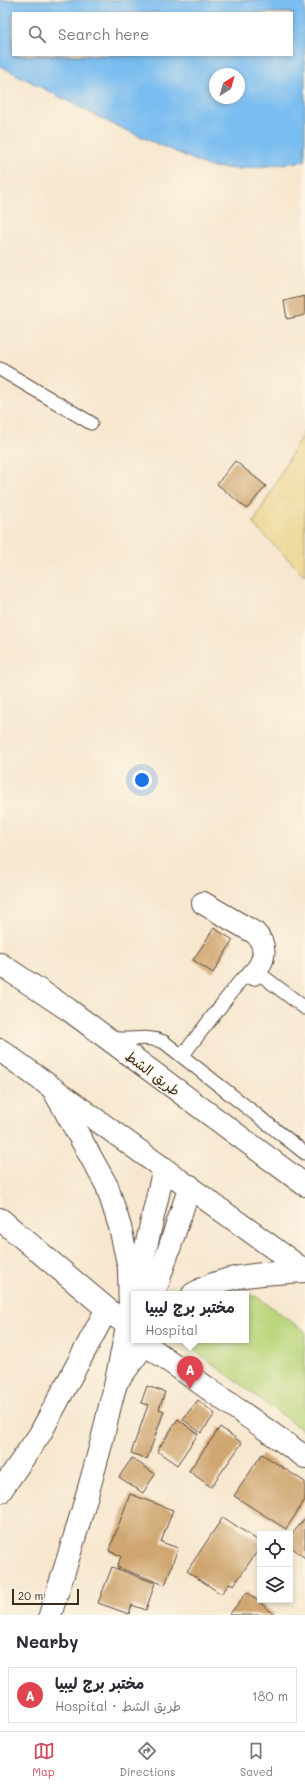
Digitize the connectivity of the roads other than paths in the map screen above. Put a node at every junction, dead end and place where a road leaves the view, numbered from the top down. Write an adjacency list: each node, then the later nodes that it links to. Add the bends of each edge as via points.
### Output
1 (0, 369): 2 (lane)
2 (91, 423)
3 (203, 903): 5 (main road, via 260,938 264,952 263,960)
4 (0, 964): 7 (main road, طريق الشط)
5 (253, 974): 6 (lane, via 264,977); 9 (lane, via 240,981)
6 (305, 1008)
7 (104, 1037): 9 (lane, via 126,1041 148,1037 164,1042); 13 (main road, طريق الشط)
8 (0, 1050): 10 (main road)
9 (182, 1056): 11 (lane)
10 (51, 1085): 12 (main road); 21 (main road, via 107,1186 129,1268)
11 (305, 1153)
12 (164, 1168): 14 (main road); 17 (main road)
13 (305, 1185)
14 (190, 1186): 16 (main road); 18 (main road)
15 (0, 1219): 20 (main road)
16 (305, 1271): 19 (main road, via 236,1277)
17 (138, 1291)
18 (155, 1291)
19 (197, 1291)
20 (107, 1309): 22 (main road); 26 (main road, via 40,1434)
21 (131, 1315)
22 (131, 1330)
23 (136, 1343): 27 (main road, via 115,1386 93,1473)
24 (147, 1343): 25 (main road)
25 (305, 1457)
26 (0, 1492)
27 (50, 1615)

